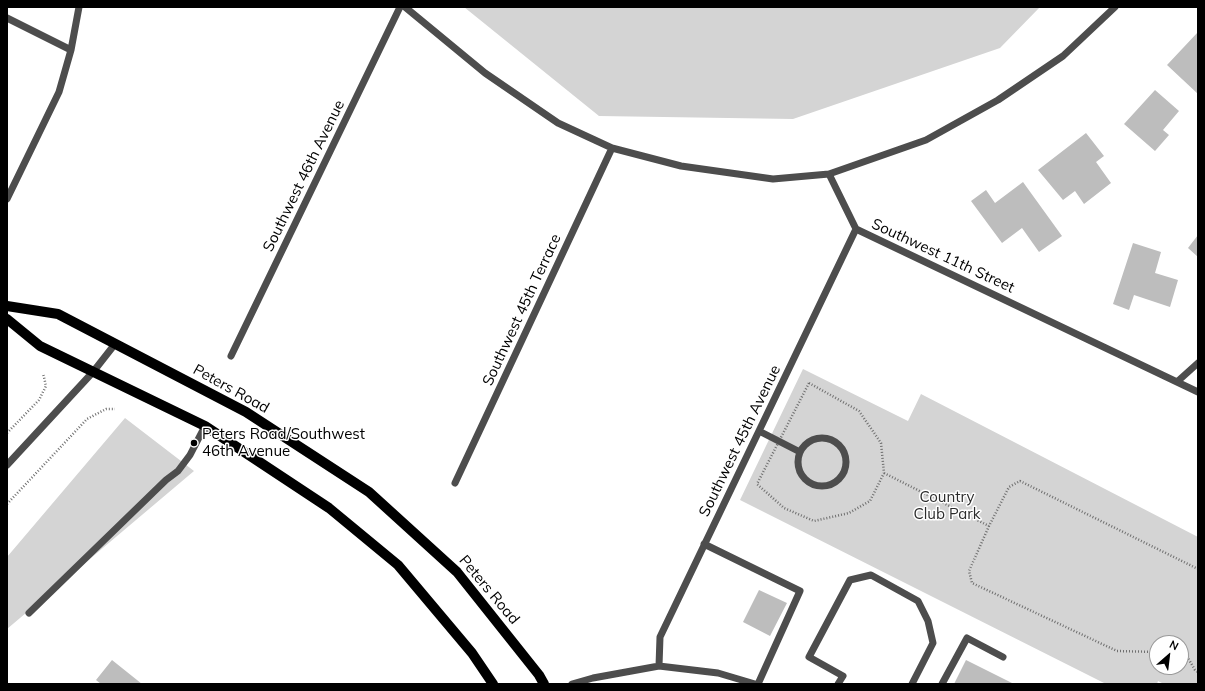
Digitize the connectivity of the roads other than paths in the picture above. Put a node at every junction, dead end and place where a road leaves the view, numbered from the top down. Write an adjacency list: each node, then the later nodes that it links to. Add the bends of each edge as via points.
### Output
1 (79, 7): 6 (street)
2 (400, 7): 14 (street, Southwest 46th Avenue)
3 (405, 7): 7 (street, via 485,73 558,123)
4 (1115, 7): 8 (street, via 1063,56 998,100 926,140)
5 (7, 18): 6 (street)
6 (71, 50): 9 (street, via 59,92)
7 (612, 148): 8 (street, via 681,166 773,179); 23 (street, Southwest 45th Terrace)
8 (829, 174): 10 (street, Southwest 11th Street)
9 (7, 199)
10 (856, 229): 17 (street, Southwest 11th Street); 20 (street, Southwest 45th Avenue)
11 (7, 306): 13 (main road, Peters Road, via 58,314)
12 (7, 319): 16 (main road, via 40,346)
13 (116, 344): 16 (street); 29 (main road, Peters Road, via 246,412 369,492 457,572)
14 (231, 356)
15 (1198, 363): 17 (street)
16 (93, 372): 19 (main road); 22 (street)
17 (1178, 381): 18 (street, Southwest 11th Street)
18 (1198, 392)
19 (205, 426): 25 (street, via 190,455 178,471); 28 (main road, via 329,508 398,566 472,653)
20 (759, 431): 21 (street); 24 (street, Southwest 45th Avenue)
21 (800, 452): 21 (street, via 799,471 804,479 812,484 821,487 831,485 844,473 847,464 845,454 832,440 814,439)
22 (7, 465)
23 (455, 483)
24 (704, 544): 27 (street, Southwest 45th Avenue, via 660,637); 31 (street, via 800,591)
25 (29, 613)
26 (1003, 657): 34 (street, via 967,638)
27 (659, 666): 30 (street); 31 (street, via 718,672)
28 (493, 684)
29 (544, 684)
30 (572, 684)
31 (756, 684)
32 (838, 684): 33 (street, via 843,676 809,657 850,580 871,575 918,601 928,622 933,643)
33 (912, 684)
34 (942, 684)

